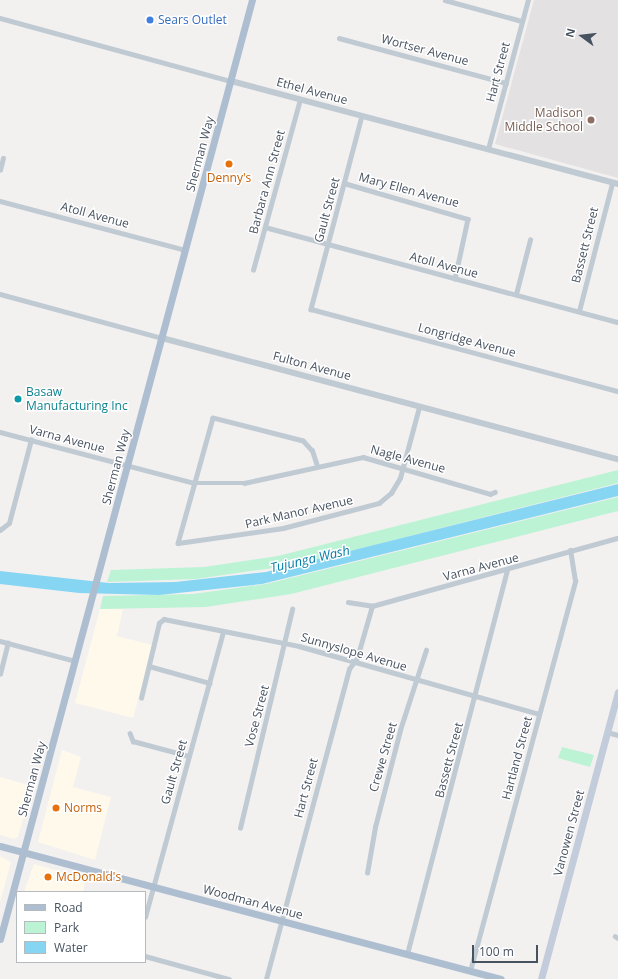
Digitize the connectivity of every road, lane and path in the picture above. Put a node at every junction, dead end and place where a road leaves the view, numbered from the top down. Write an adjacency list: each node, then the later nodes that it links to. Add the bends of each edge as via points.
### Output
1 (252, 0): 7 (main road, Sherman Way)
2 (445, 0): 5 (street)
3 (528, 0): 5 (street, Hart Street)
4 (0, 18): 7 (street, Ethel Avenue)
5 (522, 21): 8 (street, Hart Street)
6 (339, 38): 8 (street, Wortser Avenue)
7 (231, 81): 9 (street, Ethel Avenue); 20 (main road, Sherman Way)
8 (506, 83): 11 (street, Hart Street)
9 (300, 99): 10 (street, Ethel Avenue); 17 (street, Barbara Ann Street)
10 (362, 116): 11 (street, Ethel Avenue); 14 (street, Gault Street)
11 (488, 149): 15 (street, Ethel Avenue)
12 (3, 158): 13 (street)
13 (0, 170)
14 (344, 183): 19 (street, Gault Street); 22 (street, Mary Ellen Avenue, via 468,219)
15 (615, 184): 26 (street, Bassett Street)
16 (0, 200): 20 (street, Atoll Avenue)
17 (265, 227): 19 (street, Atoll Avenue); 21 (street, Barbara Ann Street)
18 (530, 240): 24 (street)
19 (328, 244): 22 (street, Atoll Avenue); 25 (street, Gault Street)
20 (185, 250): 28 (main road, Sherman Way)
21 (253, 270)
22 (455, 279): 24 (street, Atoll Avenue)
23 (0, 294): 28 (street, Fulton Avenue)
24 (516, 294): 26 (street, Atoll Avenue)
25 (311, 309): 29 (street, Longridge Avenue)
26 (579, 311): 27 (street, Atoll Avenue)
27 (618, 322)
28 (162, 338): 30 (street, Fulton Avenue); 34 (main road, Sherman Way)
29 (618, 391)
30 (419, 406): 33 (street, Fulton Avenue); 36 (street)
31 (0, 432): 32 (street, Varna Avenue)
32 (30, 440): 34 (street, Varna Avenue); 39 (street, via 6,528)
33 (618, 459)
34 (128, 466): 37 (street, Varna Avenue); 51 (main road, Sherman Way)
35 (317, 466): 36 (street, Nagle Avenue, via 356,457); 37 (street, Varna Avenue, via 244,483); 37 (street, via 312,451 298,439 213,418)
36 (403, 467): 37 (street, Park Manor Avenue, via 396,487 378,503 283,528 178,543); 38 (street, Nagle Avenue, via 490,494)
37 (194, 482)
38 (495, 492)
39 (0, 530)
40 (618, 538): 41 (street, Varna Avenue)
41 (570, 550): 42 (street, Varna Avenue); 60 (street, Hartland Street, via 575,581)
42 (507, 571): 44 (street, Varna Avenue); 58 (street, Bassett Street)
43 (348, 602): 44 (street, Varna Avenue)
44 (372, 606): 52 (street, Hart Street)
45 (292, 609): 49 (street, Vose Street)
46 (223, 632): 49 (street, Sunnyslope Avenue); 53 (street, Sunnyslope Avenue, via 162,620); 56 (street, Gault Street)
47 (0, 641): 48 (street)
48 (8, 643): 51 (street); 54 (street)
49 (283, 645): 52 (street, Sunnyslope Avenue); 65 (street, Vose Street)
50 (426, 650): 55 (street, Crewe Street)
51 (75, 661): 67 (main road, Sherman Way)
52 (352, 663): 55 (street, Sunnyslope Avenue); 71 (street, Hart Street)
53 (149, 666): 56 (street); 59 (street)
54 (0, 674)
55 (416, 680): 58 (street, Sunnyslope Avenue); 68 (street, Crewe Street, via 375,827)
56 (210, 683): 64 (street, Gault Street)
57 (618, 692): 61 (main road, Vanowen Street)
58 (476, 697): 60 (street, Sunnyslope Avenue); 73 (street, Bassett Street)
59 (141, 698)
60 (539, 714): 75 (street, Hartland Street)
61 (607, 732): 63 (street); 79 (main road, Vanowen Street)
62 (130, 733): 64 (street, via 131,740)
63 (618, 735)
64 (189, 756): 69 (street, Gault Street)
65 (240, 828)
66 (0, 846): 67 (main road, Woodman Avenue)
67 (24, 852): 69 (main road, Woodman Avenue); 72 (main road, Sherman Way)
68 (367, 873)
69 (154, 886): 70 (street, Gault Street); 71 (main road, Woodman Avenue)
70 (146, 914)
71 (281, 920): 73 (main road, Woodman Avenue); 77 (street, Hart Street)
72 (0, 939)
73 (407, 954): 75 (main road, Woodman Avenue)
74 (146, 956): 76 (street)
75 (470, 971): 78 (main road, Woodman Avenue)
76 (229, 979)
77 (266, 979)
78 (501, 979)
79 (541, 979)

